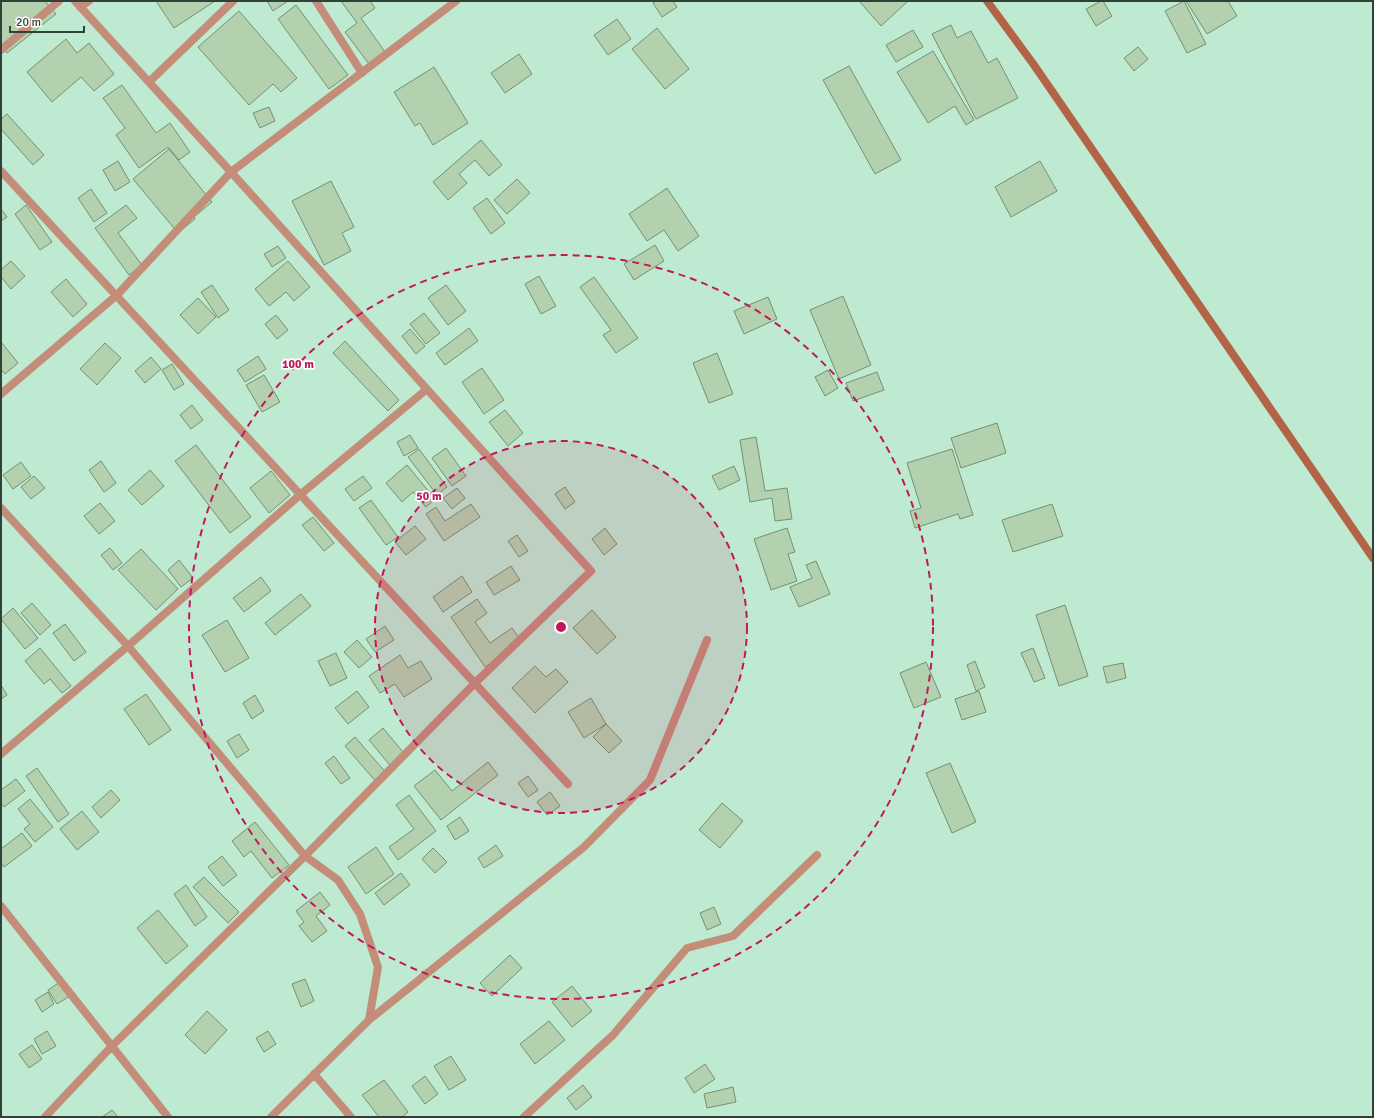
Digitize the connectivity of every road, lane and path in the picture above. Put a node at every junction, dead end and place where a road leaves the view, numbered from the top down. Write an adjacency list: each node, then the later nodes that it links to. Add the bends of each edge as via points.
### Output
1 (59, 1): 9 (street)
2 (74, 1): 8 (street)
3 (89, 1): 8 (street)
4 (233, 1): 11 (street)
5 (316, 1): 10 (street)
6 (454, 1): 10 (street)
7 (987, 1): 19 (main road, via 1034,64)
8 (80, 7): 11 (street)
9 (1, 50)
10 (362, 73): 13 (street)
11 (149, 82): 13 (street)
12 (1, 171): 14 (street)
13 (231, 172): 14 (street); 15 (street)
14 (116, 295): 16 (street); 17 (street)
15 (426, 389): 17 (street); 22 (street, via 592,571)
16 (1, 394)
17 (301, 494): 21 (street); 22 (street)
18 (1, 508): 21 (street)
19 (1373, 558)
20 (707, 640): 28 (street, via 650,780 584,847)
21 (128, 646): 23 (street); 25 (street)
22 (475, 683): 24 (street); 25 (street)
23 (1, 754)
24 (568, 784)
25 (305, 856): 28 (street, via 338,880 360,914 378,967); 29 (street)
26 (817, 856): 35 (street, via 733,936 687,948 613,1035)
27 (1, 906): 29 (street)
28 (370, 1020): 30 (street)
29 (112, 1046): 31 (street); 32 (street)
30 (314, 1074): 33 (street); 34 (street)
31 (45, 1117)
32 (168, 1117)
33 (271, 1117)
34 (351, 1117)
35 (524, 1117)

